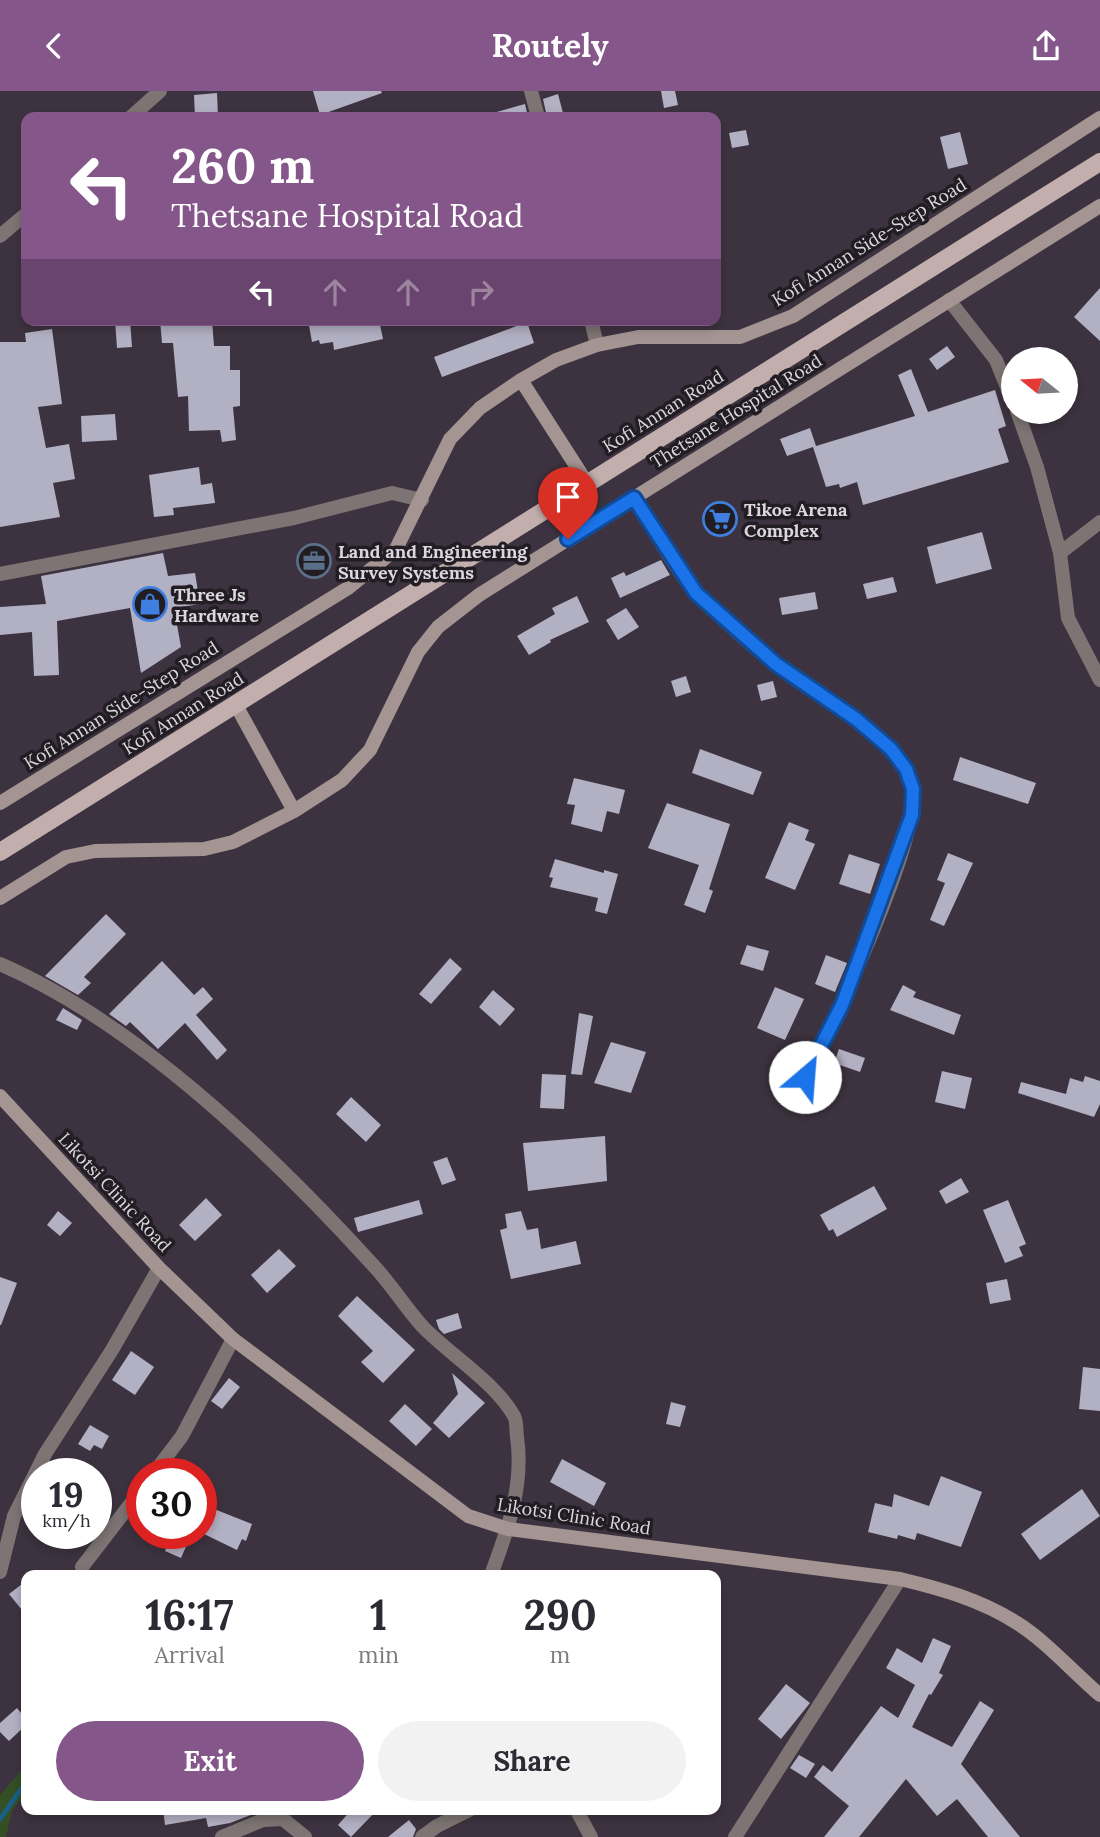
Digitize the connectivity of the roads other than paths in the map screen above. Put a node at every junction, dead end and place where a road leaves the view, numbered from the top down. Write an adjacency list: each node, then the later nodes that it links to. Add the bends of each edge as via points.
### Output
1 (160, 91): 3 (street)
2 (531, 91): 4 (street)
3 (137, 112)
4 (537, 112)
5 (1100, 118): 12 (street, Kofi Annan Side-Step Road, via 793,316 740,337 638,337)
6 (1100, 162): 16 (main road, Kofi Annan Road)
7 (1100, 206): 10 (street, Thetsane Hospital Road)
8 (21, 218): 9 (street)
9 (0, 236)
10 (949, 300): 13 (street); 17 (street, Thetsane Hospital Road)
11 (592, 326): 12 (street)
12 (597, 345): 14 (street, Kofi Annan Side-Step Road, via 556,360)
13 (1001, 372)
14 (521, 380): 16 (street); 18 (street, Kofi Annan Side-Step Road, via 480,408 450,439)
15 (1022, 424): 20 (street)
16 (587, 483): 23 (main road, Kofi Annan Road)
17 (634, 498): 25 (street, Thetsane Hospital Road, via 479,595 438,627 418,652 370,750 342,780); 29 (street, via 696,593 776,664 891,749 906,769 913,789 912,815 874,925 842,1005)
18 (422, 501): 21 (street, via 392,493 294,518); 24 (street, Kofi Annan Side-Step Road, via 396,549 348,588)
19 (1100, 522): 20 (street)
20 (1060, 553): 22 (street, via 1068,618)
21 (0, 575)
22 (1100, 680)
23 (236, 705): 25 (street); 26 (main road, Kofi Annan Road)
24 (0, 803)
25 (294, 811): 27 (street, Thetsane Hospital Road, via 233,842 204,849 95,851 66,857)
26 (0, 852)
27 (0, 898)
28 (0, 964): 35 (street, via 100,1019 232,1125 375,1266 424,1327 473,1370 514,1417 522,1466)
29 (805, 1077)
30 (0, 1096): 31 (street, Likotsi Clinic Road)
31 (159, 1268): 32 (street, Likotsi Clinic Road); 38 (street, via 45,1454 14,1516)
32 (233, 1339): 33 (street); 35 (street, Likotsi Clinic Road, via 468,1516)
33 (165, 1458)
34 (126, 1510): 36 (street)
35 (508, 1529): 37 (street); 39 (street, Likotsi Clinic Road)
36 (82, 1567)
37 (493, 1570)
38 (0, 1572)
39 (900, 1579): 40 (street, Likotsi Clinic Road, via 974,1600 1019,1624); 49 (street)
40 (1100, 1695)
41 (277, 1815): 45 (street)
42 (281, 1815): 46 (street)
43 (460, 1815): 47 (street)
44 (579, 1815): 48 (street)
45 (222, 1837)
46 (304, 1837)
47 (422, 1837)
48 (591, 1837)
49 (735, 1837)

